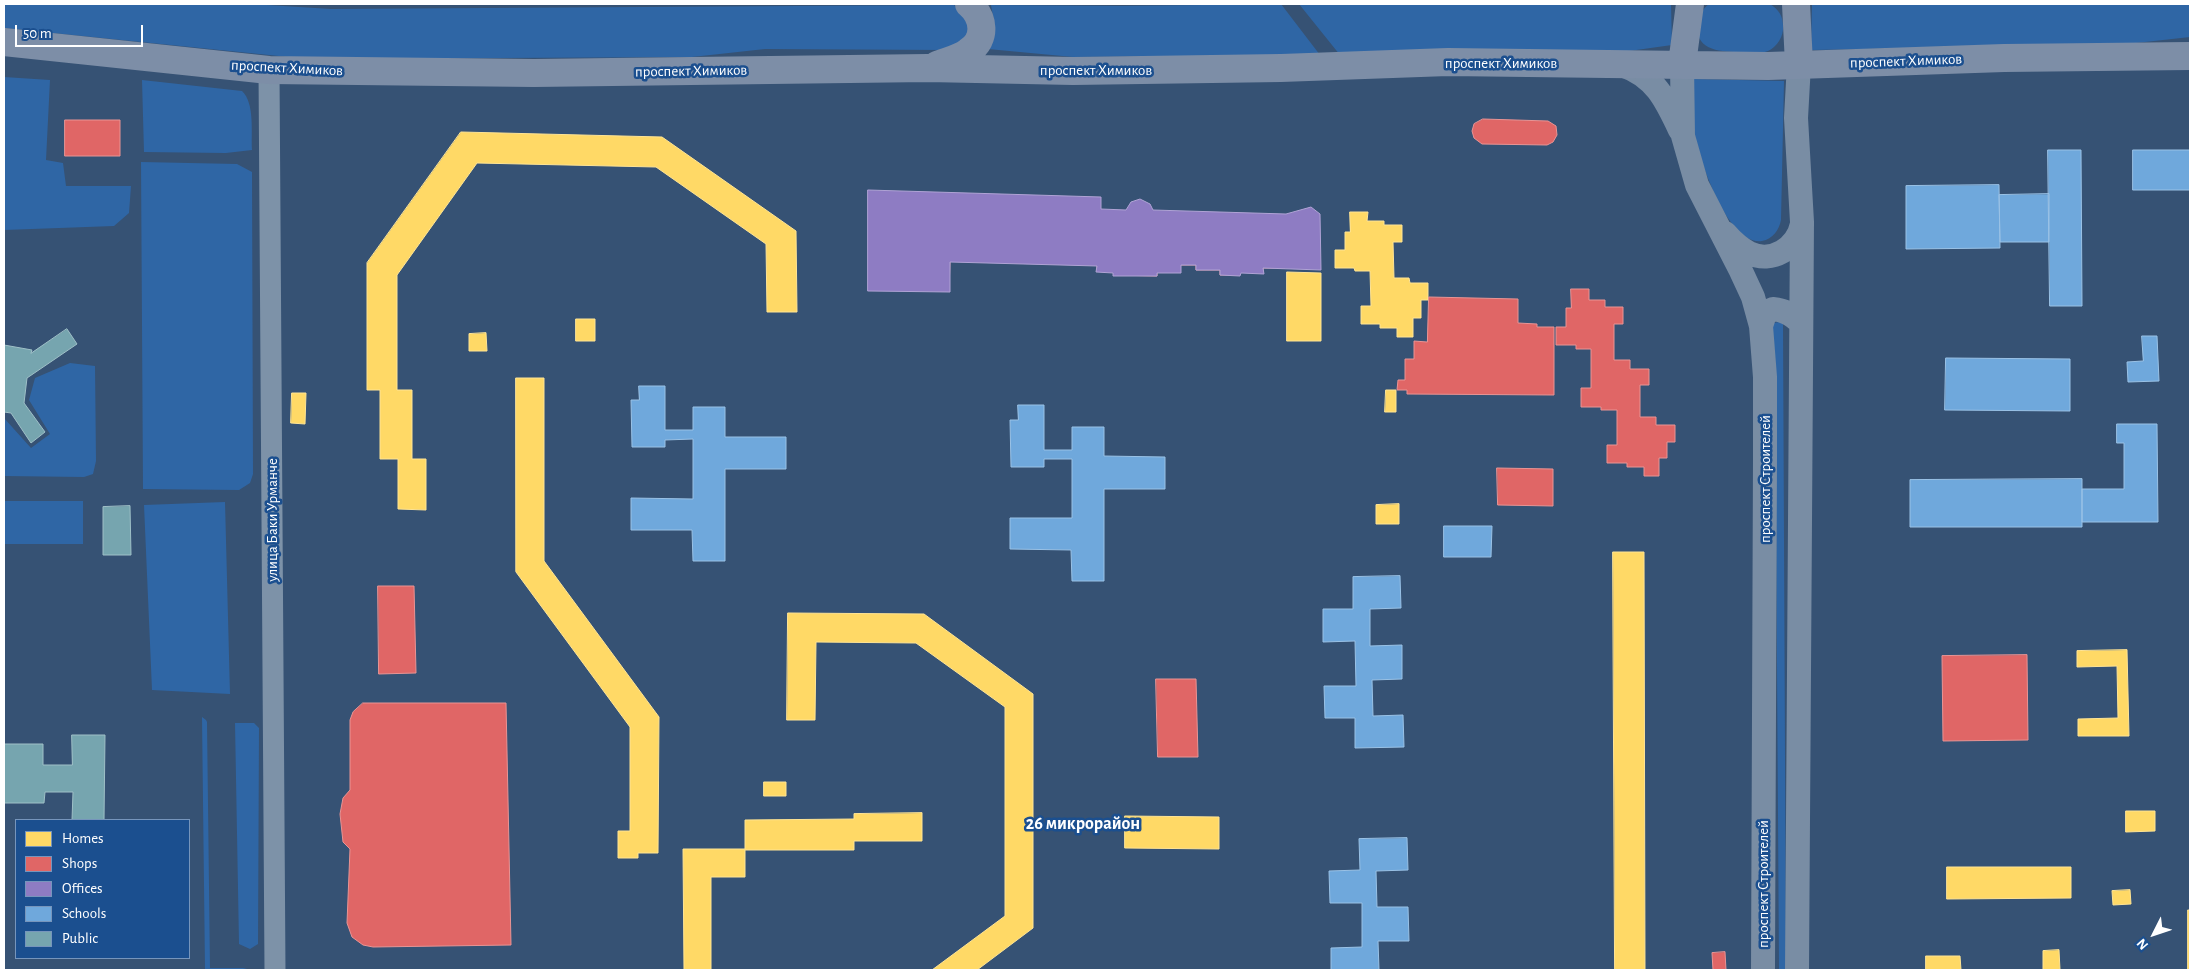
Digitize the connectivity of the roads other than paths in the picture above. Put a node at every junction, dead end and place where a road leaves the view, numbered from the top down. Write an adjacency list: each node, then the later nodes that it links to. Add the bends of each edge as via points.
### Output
1 (970, 4): 9 (main road, via 981,20 982,33 978,42 969,51)
2 (1690, 4): 6 (main road, проспект Строителей)
3 (1796, 4): 7 (main road)
4 (4, 42): 10 (main road, проспект Химиков)
5 (2190, 56): 7 (main road, проспект Химиков)
6 (1682, 64): 7 (main road, проспект Химиков); 8 (main road, проспект Химиков); 11 (main road, проспект Строителей)
7 (1799, 64): 12 (main road, via 1796,118)
8 (1622, 65): 9 (main road, проспект Химиков, via 1448,62 1073,71); 11 (main road, via 1638,70 1658,90)
9 (928, 68): 10 (main road, проспект Химиков, via 543,73)
10 (269, 70): 16 (street, улица Баки Урманче)
11 (1683, 136): 13 (main road, проспект Строителей, via 1697,185)
12 (1802, 222): 13 (main road, via 1798,236 1789,247 1776,254 1762,256 1738,247); 14 (main road)
13 (1716, 225): 15 (main road, проспект Строителей, via 1752,297)
14 (1801, 323): 15 (main road, via 1782,310 1773,309 1765,314); 18 (main road)
15 (1760, 326): 17 (main road, проспект Строителей, via 1765,377)
16 (275, 970)
17 (1763, 970)
18 (1797, 970)

